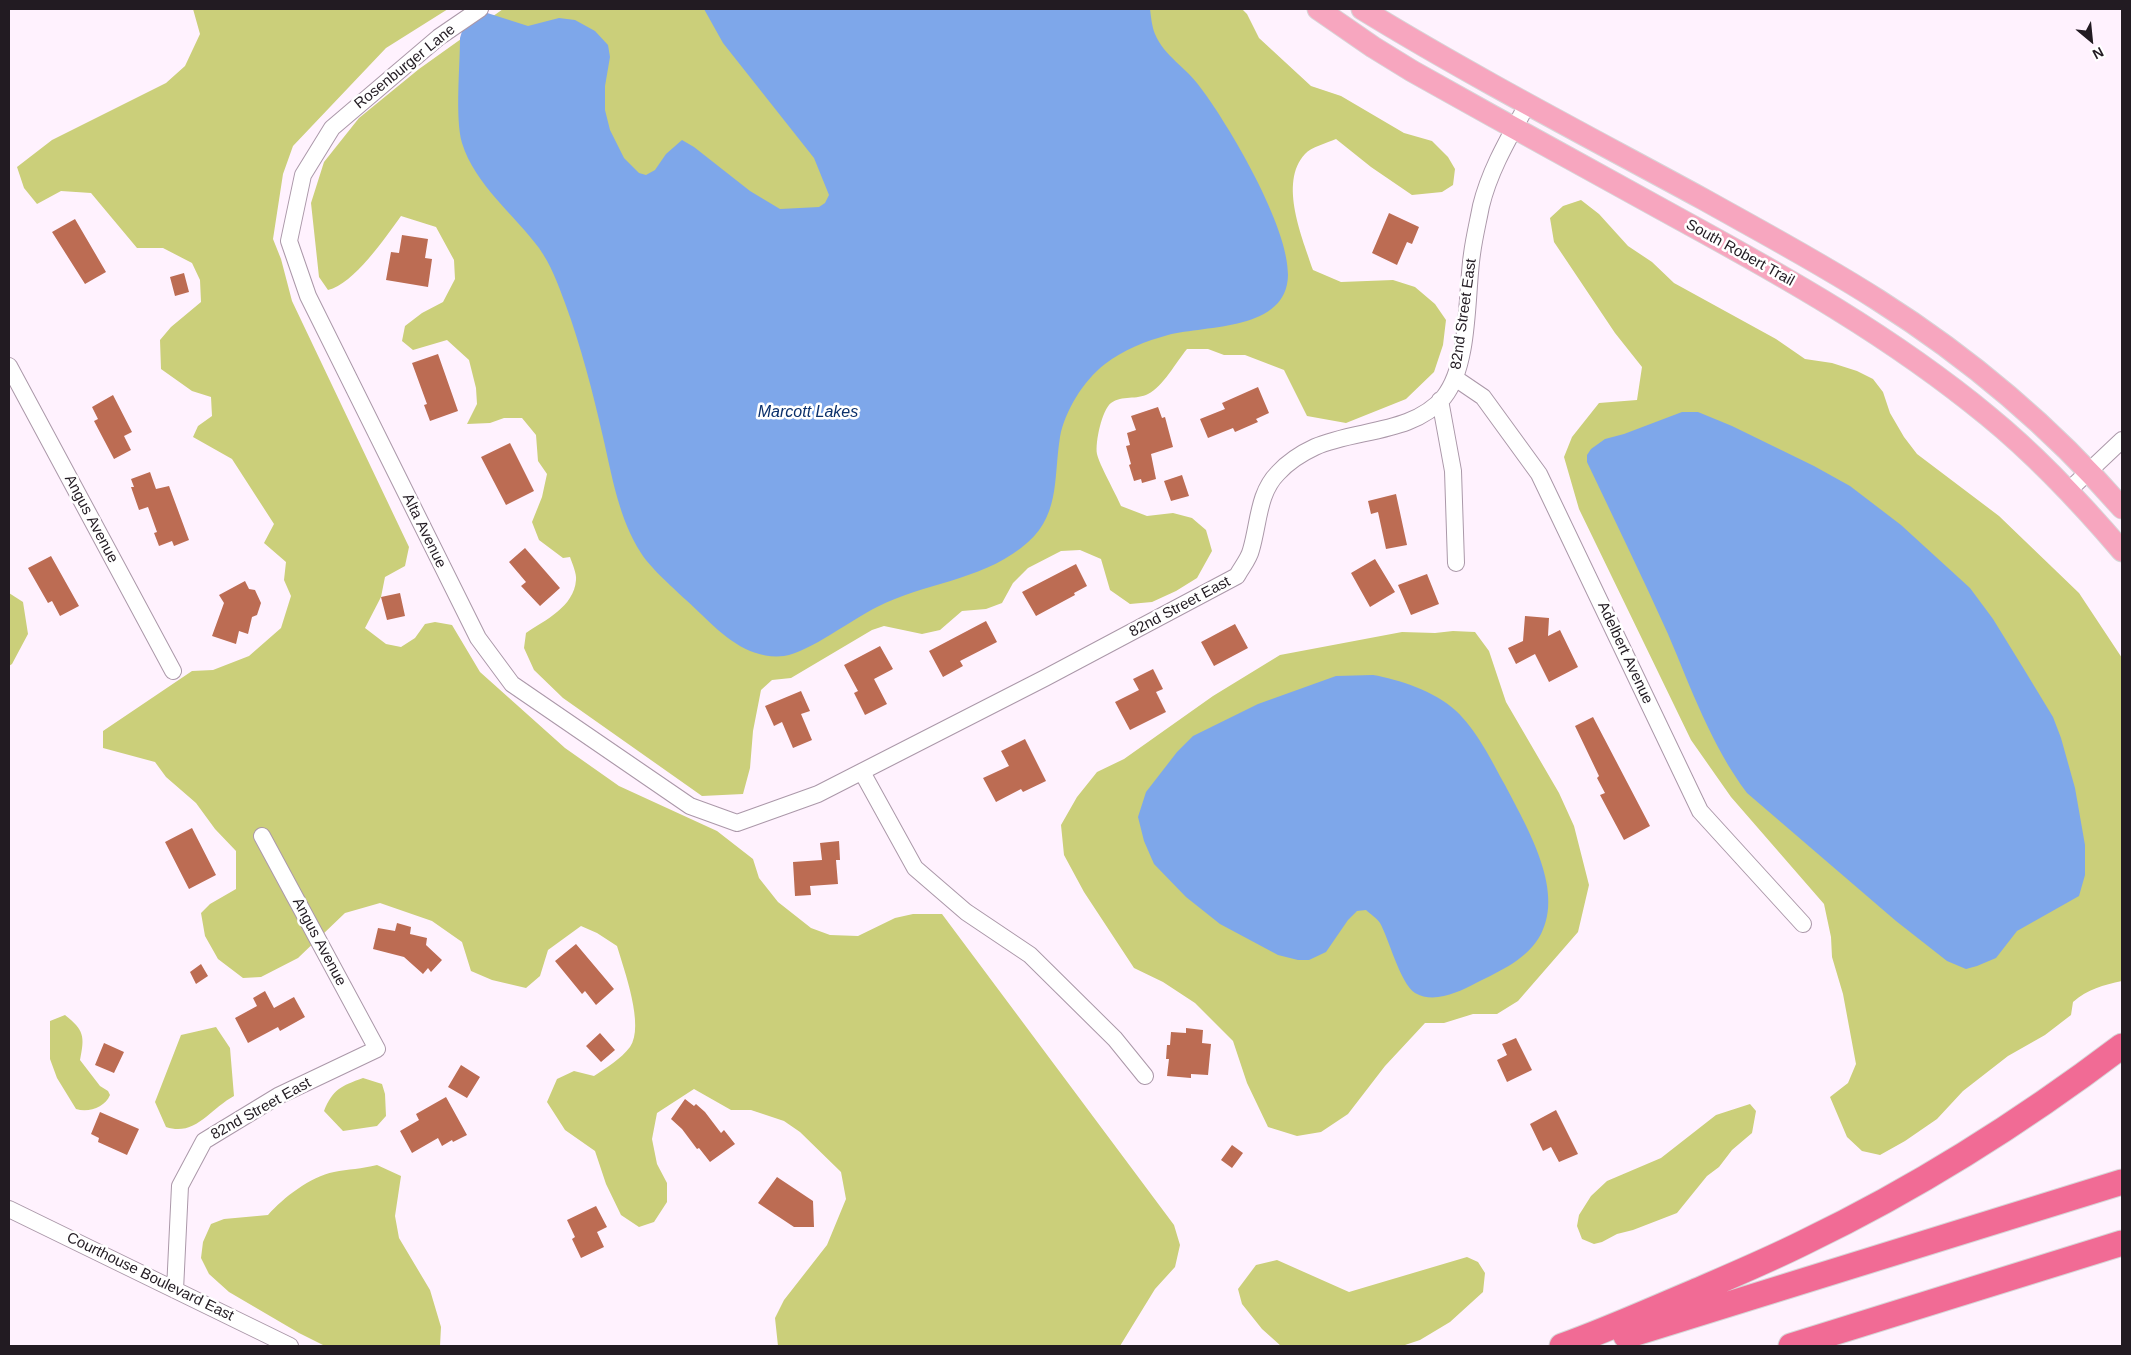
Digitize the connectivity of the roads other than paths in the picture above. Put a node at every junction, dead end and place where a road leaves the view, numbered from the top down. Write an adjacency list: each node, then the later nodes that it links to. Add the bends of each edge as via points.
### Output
1 (480, 9): 5 (street, Rosenburger Lane, via 439,37)
2 (1318, 9): 6 (main road, South Robert Trail, via 1373,47)
3 (1362, 9): 4 (main road, South Robert Trail)
4 (1528, 103): 6 (street, 82nd Street East); 11 (main road, South Robert Trail, via 1880,301 1961,359 2049,432)
5 (332, 128): 18 (street, Alta Avenue, via 303,175 290,241 308,296 478,638 512,684 690,806)
6 (1514, 128): 8 (street, 82nd Street East, via 1496,161 1482,204); 12 (main road, South Robert Trail, via 1745,255 1864,325 1990,417)
7 (9, 366): 16 (street, Angus Avenue)
8 (1455, 378): 9 (street, 82nd Street East); 20 (street, Adelbert Avenue, via 1483,397 1539,474 1700,811)
9 (1440, 400): 15 (street, via 1453,471); 17 (street, 82nd Street East, via 1429,411 1408,422 1316,447 1277,473 1264,492 1251,552 1237,576)
10 (2122, 440): 11 (street)
11 (2090, 471): 12 (street); 13 (main road, South Robert Trail)
12 (2068, 491): 14 (main road, South Robert Trail)
13 (2122, 508)
14 (2122, 551)
15 (1456, 563)
16 (173, 671)
17 (862, 772): 18 (street, 82nd Street East, via 818,794); 23 (street, via 915,868 966,912 1030,955 1115,1039)
18 (737, 823)
19 (262, 836): 22 (street, Angus Avenue)
20 (1803, 924)
21 (2122, 1046): 29 (highway, via 2011,1125 1858,1215 1742,1271)
22 (377, 1049): 27 (street, 82nd Street East, via 278,1096 204,1141 180,1186)
23 (1144, 1076)
24 (2122, 1182): 30 (highway)
25 (9, 1208): 27 (street, Courthouse Boulevard East)
26 (2122, 1243): 31 (highway)
27 (175, 1290): 28 (street, Courthouse Boulevard East)
28 (290, 1346)
29 (1562, 1346)
30 (1593, 1346)
31 (1791, 1346)

